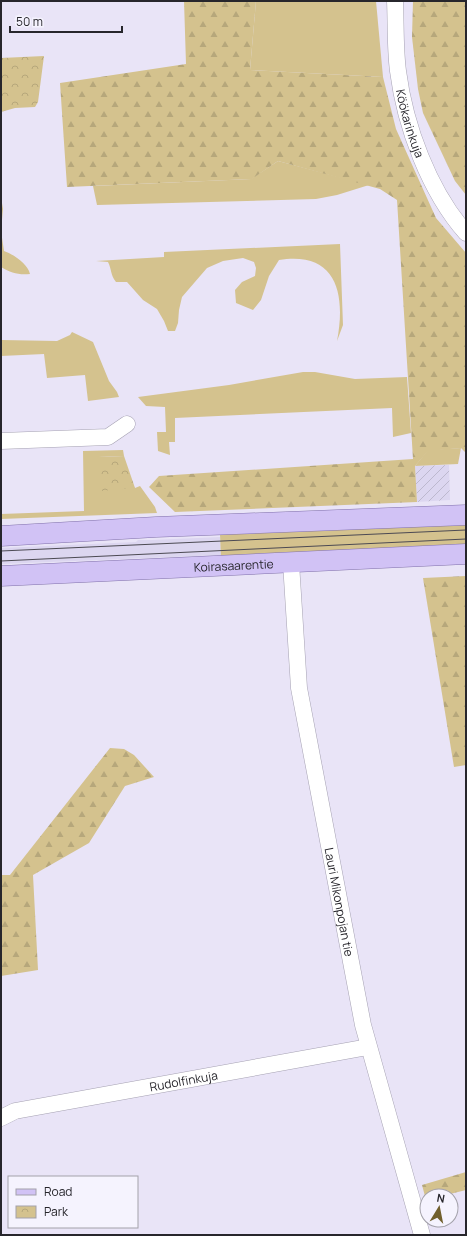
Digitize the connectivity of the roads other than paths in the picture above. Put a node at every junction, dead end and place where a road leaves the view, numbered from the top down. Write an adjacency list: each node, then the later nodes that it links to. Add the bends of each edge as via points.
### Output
1 (395, 1): 2 (street, Köökarinkuja, via 398,70 406,116 415,143 444,203)
2 (466, 233)
3 (127, 424): 4 (street, via 108,437)
4 (1, 441)
5 (466, 515): 6 (main road)
6 (1, 536)
7 (466, 554): 8 (main road, Koirasaarentie)
8 (291, 563): 9 (main road, Koirasaarentie); 10 (street, Lauri Mikonpojan tie, via 299,688)
9 (1, 576)
10 (368, 1046): 11 (street, Rudolfinkuja, via 15,1111); 12 (street, Lauri Mikonpojan tie)
11 (1, 1118)
12 (422, 1235)

